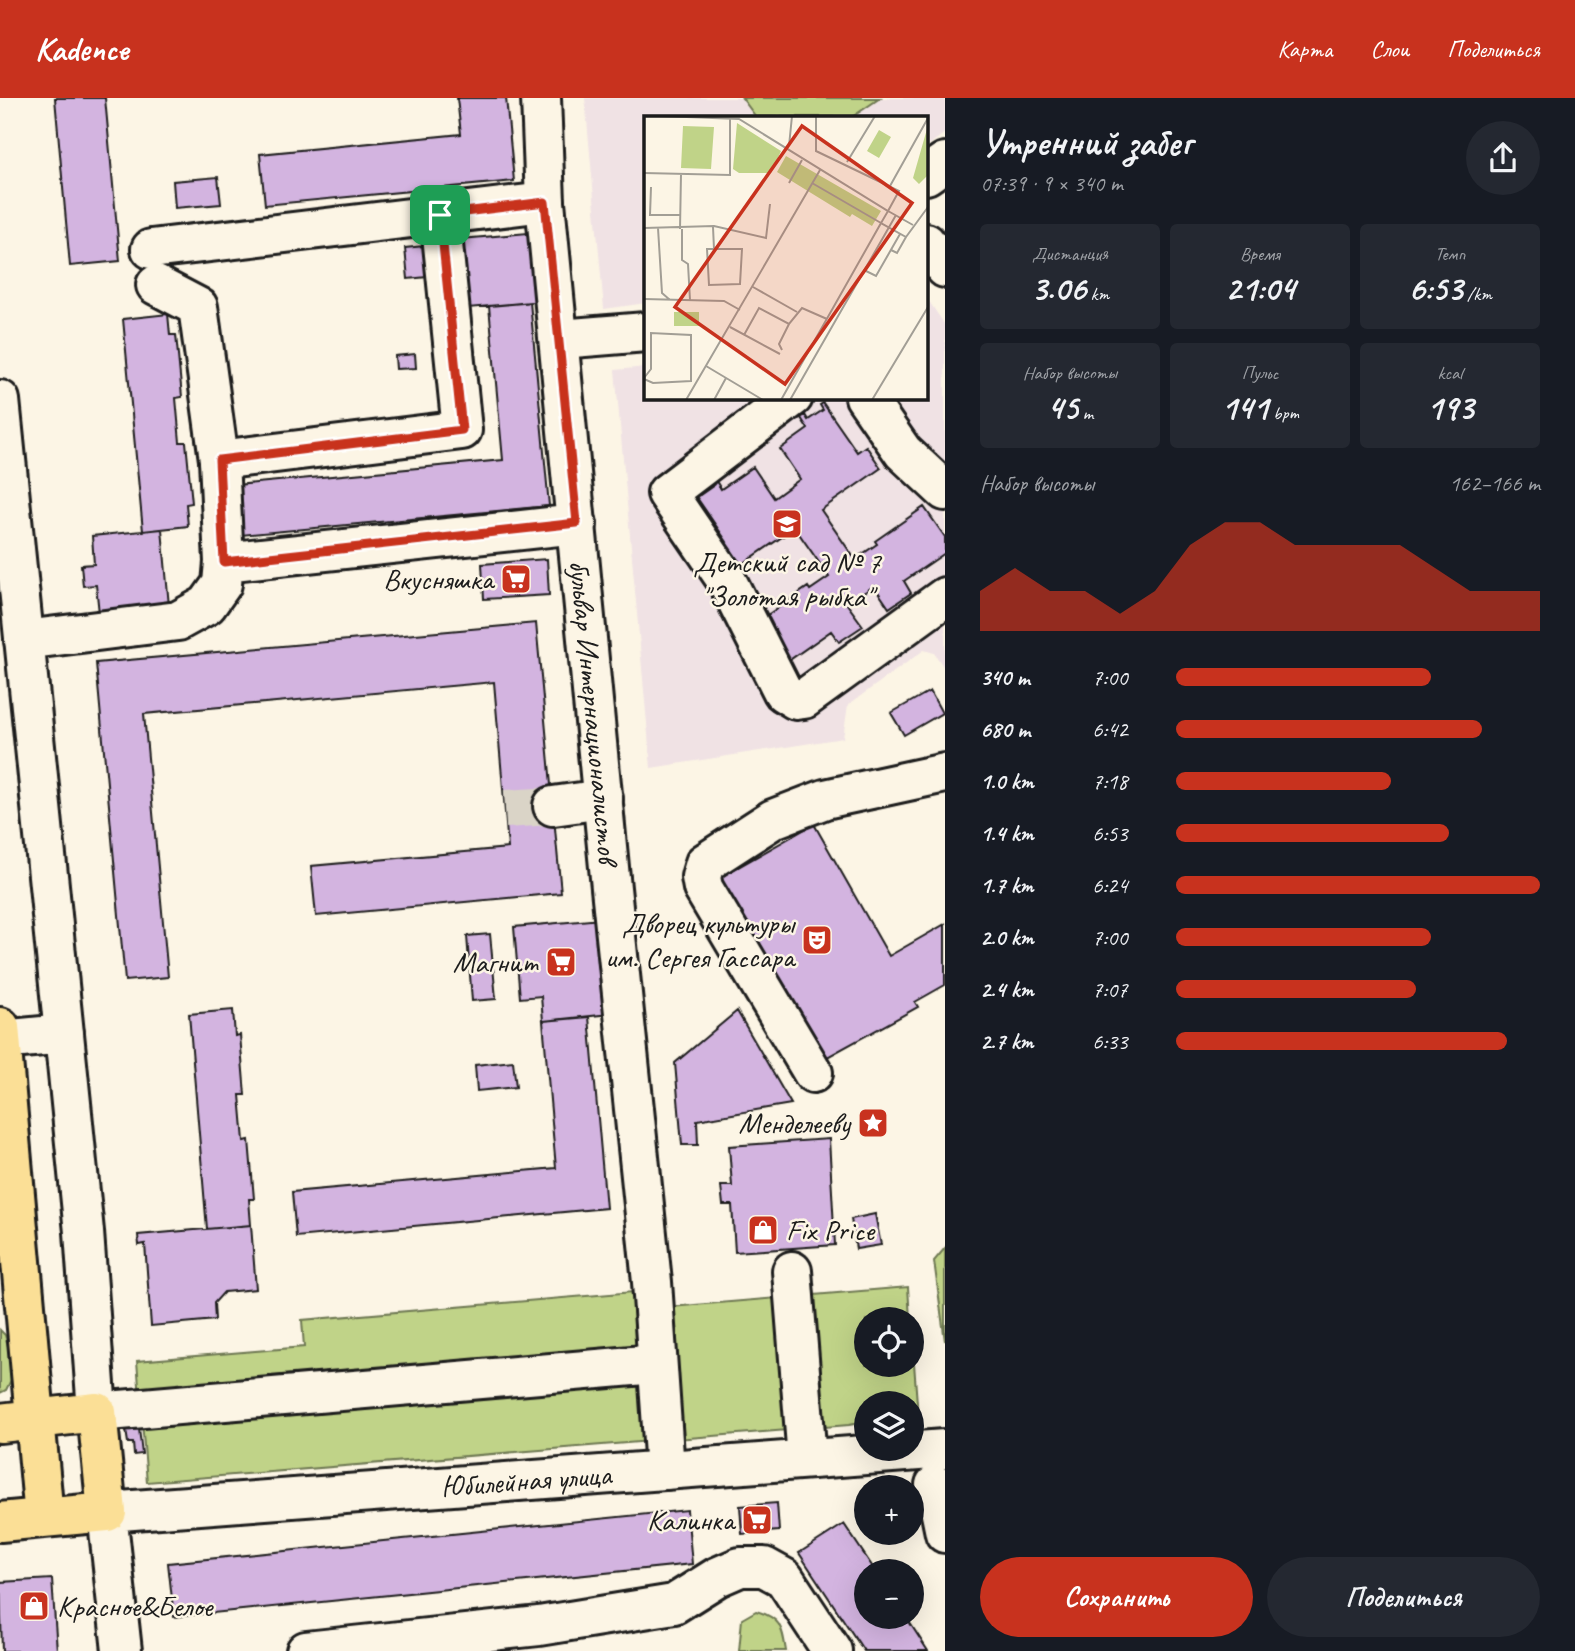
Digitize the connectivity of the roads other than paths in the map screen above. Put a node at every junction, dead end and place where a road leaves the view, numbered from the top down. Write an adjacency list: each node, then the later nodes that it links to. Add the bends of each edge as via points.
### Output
1 (541, 98): 4 (street, бульвар Интернационалистов)
2 (945, 162): 3 (street)
3 (928, 174)
4 (545, 202): 5 (street); 9 (street, бульвар Интернационалистов)
5 (440, 215): 13 (street, via 462,430); 13 (street, via 153,267 198,307)
6 (928, 246): 7 (street)
7 (945, 268)
8 (644, 332): 9 (street)
9 (560, 339): 15 (street, бульвар Интернационалистов)
10 (790, 399): 17 (street, via 667,493 727,581 783,692 804,699)
11 (866, 399): 14 (street, via 903,452)
12 (0, 400): 18 (street)
13 (219, 460): 16 (street)
14 (945, 491)
15 (577, 523): 16 (street); 20 (street, бульвар Интернационалистов)
16 (224, 562): 18 (street, via 222,584 207,605 178,621)
17 (945, 597)
18 (24, 640): 22 (street)
19 (945, 773): 24 (street, via 825,799 773,819 705,863 703,888)
20 (603, 799): 21 (street); 26 (street, бульвар Интернационалистов, via 652,1282)
21 (553, 806)
22 (64, 1034): 23 (street); 27 (street)
23 (1, 1054): 28 (main road)
24 (813, 1073)
25 (792, 1271): 29 (street)
26 (656, 1364): 27 (street); 31 (street, бульвар Интернационалистов)
27 (97, 1412): 28 (main road); 32 (main road)
28 (18, 1421): 33 (main road)
29 (807, 1459): 30 (street, Юбилейная улица); 31 (street, Юбилейная улица)
30 (940, 1467): 35 (street)
31 (665, 1470): 32 (street, Юбилейная улица)
32 (107, 1512): 33 (main road); 37 (street)
33 (44, 1518): 34 (main road)
34 (0, 1522)
35 (945, 1533)
36 (540, 1639): 38 (street); 39 (street, via 674,1604 740,1567 764,1567 784,1578)
37 (122, 1651)
38 (306, 1651)
39 (832, 1651)

